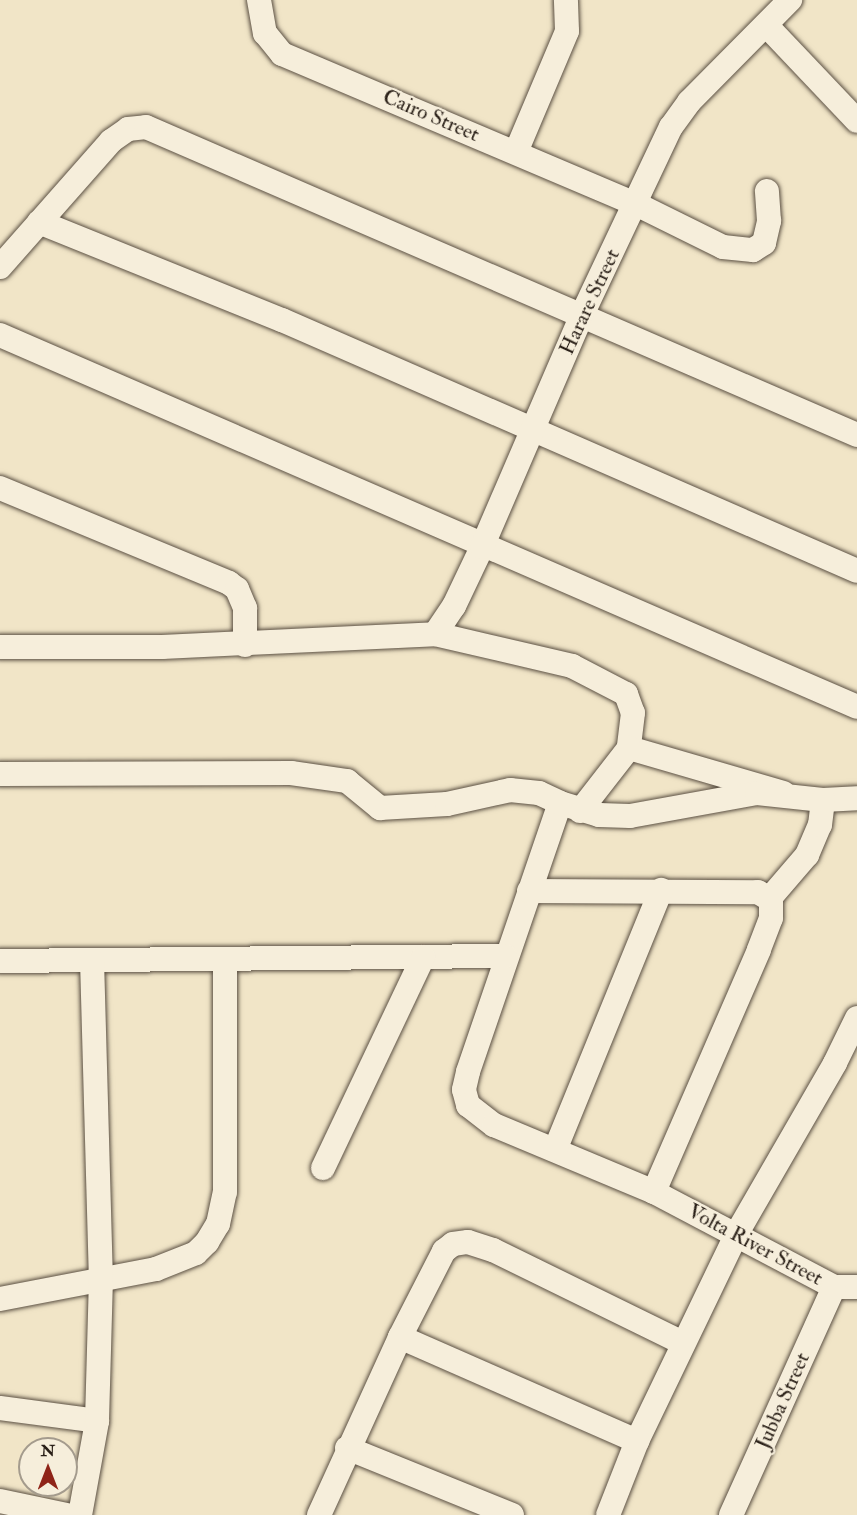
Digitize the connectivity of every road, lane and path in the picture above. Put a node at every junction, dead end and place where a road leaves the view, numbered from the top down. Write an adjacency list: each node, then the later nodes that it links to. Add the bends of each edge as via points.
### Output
1 (259, 0): 6 (street, Cairo Street, via 265,33 282,54)
2 (566, 0): 6 (street, via 567,31)
3 (790, 0): 4 (street, Harare Street)
4 (766, 25): 5 (street); 8 (street, Harare Street, via 689,102 671,127)
5 (857, 121)
6 (516, 152): 8 (street, Cairo Street)
7 (767, 191): 8 (street, Cairo Street, via 768,232 764,243 753,250 723,247)
8 (636, 204): 11 (street, Harare Street)
9 (39, 222): 10 (street); 11 (street, via 120,133 146,127); 13 (street, via 282,320)
10 (0, 267)
11 (581, 317): 13 (street, Harare Street); 14 (street)
12 (0, 336): 16 (street)
13 (533, 428): 16 (street, Harare Street); 17 (street)
14 (857, 435)
15 (0, 488): 19 (street, via 229,583 237,589 245,608)
16 (482, 547): 18 (street, Harare Street, via 454,606); 21 (street)
17 (857, 571)
18 (435, 634): 19 (street); 22 (street, via 572,666 606,682 626,694 633,713)
19 (245, 645): 20 (street)
20 (0, 647)
21 (857, 707)
22 (629, 748): 24 (street); 27 (street)
23 (0, 774): 27 (street, via 291,772 347,781 380,808 447,804 510,790 539,793)
24 (784, 793): 26 (street); 27 (street, via 734,795 630,816)
25 (857, 798): 26 (street)
26 (823, 800): 30 (street, via 820,825 807,855)
27 (570, 807): 29 (street)
28 (661, 890): 29 (street); 30 (street, via 758,892); 37 (street)
29 (529, 891): 31 (street)
30 (770, 898): 39 (street, via 771,918 759,950)
31 (505, 956): 32 (street); 37 (street, Volta River Street, via 464,1095 481,1118)
32 (423, 957): 33 (street); 38 (street)
33 (225, 959): 35 (street); 41 (street, via 226,1175 219,1224 196,1253 181,1261)
34 (0, 961): 35 (street)
35 (93, 961): 41 (street)
36 (857, 1018): 40 (street)
37 (555, 1150): 39 (street, Volta River Street)
38 (323, 1168)
39 (654, 1192): 40 (street, Volta River Street)
40 (737, 1233): 42 (street, Volta River Street); 45 (street)
41 (101, 1282): 43 (street); 47 (street)
42 (846, 1287): 56 (street, Jubba Street)
43 (0, 1299)
44 (400, 1337): 45 (street, via 444,1251 453,1244 468,1242 493,1250); 48 (street); 49 (street)
45 (683, 1343): 48 (street)
46 (0, 1408): 47 (street)
47 (97, 1421): 52 (street)
48 (637, 1441): 55 (street)
49 (348, 1448): 53 (street); 54 (street)
50 (0, 1501): 51 (street)
51 (67, 1515)
52 (80, 1515)
53 (319, 1515)
54 (512, 1515)
55 (608, 1515)
56 (731, 1515)

